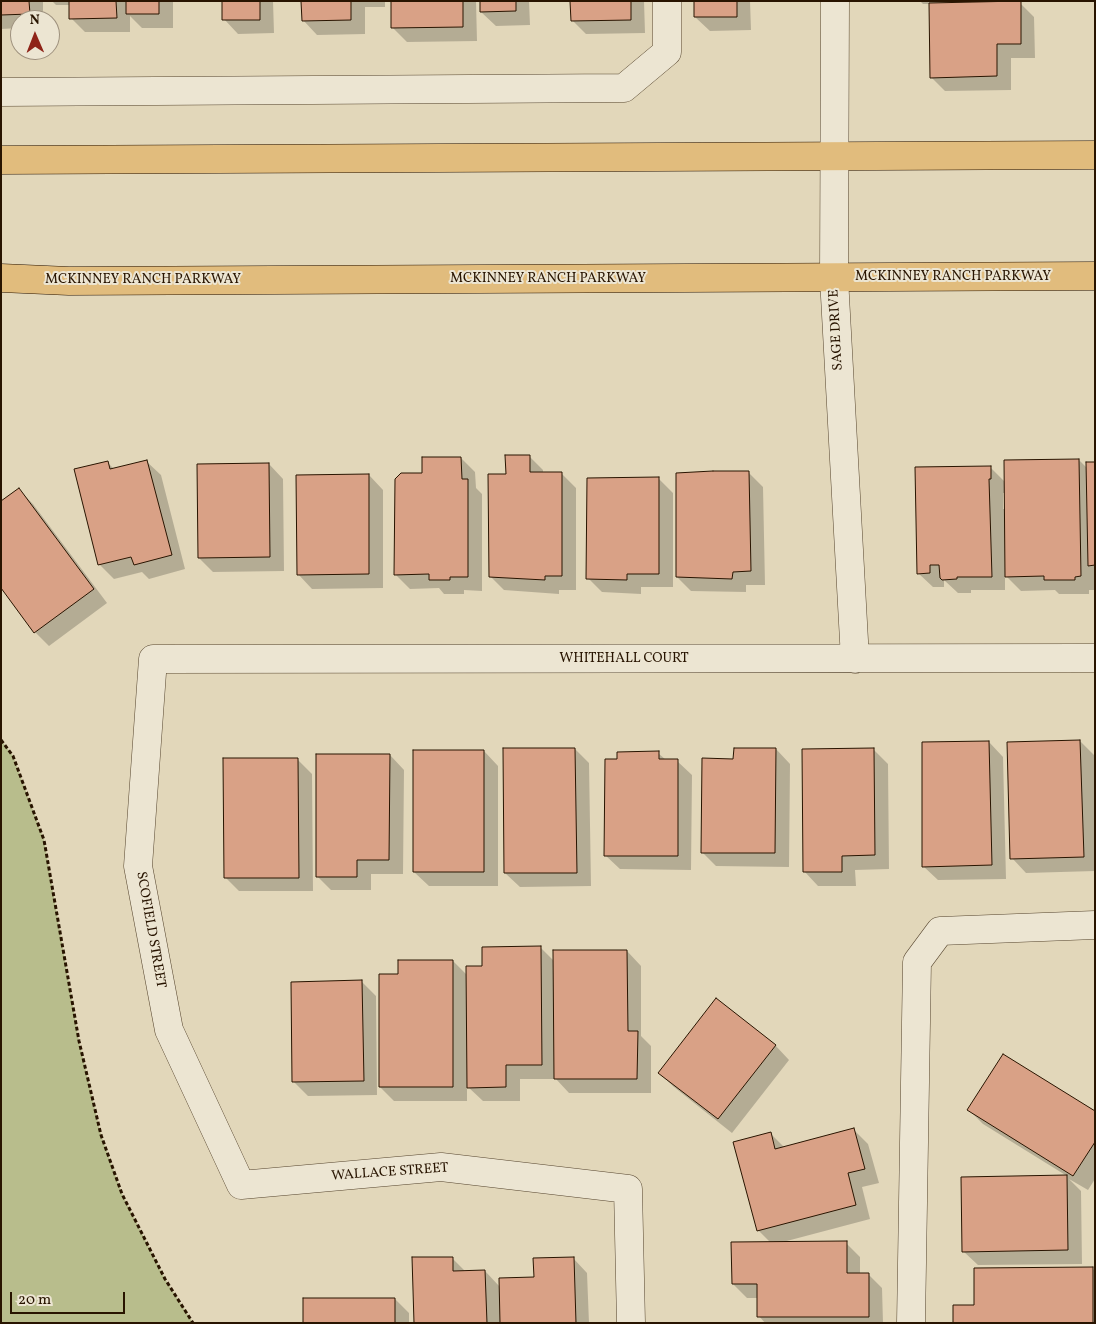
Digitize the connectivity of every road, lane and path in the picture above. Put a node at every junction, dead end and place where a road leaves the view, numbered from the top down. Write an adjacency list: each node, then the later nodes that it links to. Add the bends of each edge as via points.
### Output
1 (667, 1): 3 (street, via 667,52 624,88)
2 (835, 1): 5 (street, SAGE DRIVE)
3 (1, 92)
4 (1095, 155): 5 (main road)
5 (836, 156): 6 (main road); 9 (street, SAGE DRIVE)
6 (1, 160)
7 (1095, 276): 9 (main road, MCKINNEY RANCH PARKWAY)
8 (1, 278): 9 (main road, MCKINNEY RANCH PARKWAY)
9 (834, 278): 12 (street, SAGE DRIVE)
10 (1095, 658): 12 (street, WHITEHALL COURT)
11 (153, 659): 12 (street, WHITEHALL COURT); 15 (street, SCOFIELD STREET, via 138,866 169,1030)
12 (855, 659)
13 (1, 740): 16 (path, via 13,756 44,840 79,1041 101,1135 122,1194 165,1279)
14 (1095, 925): 18 (street, via 940,931 917,962)
15 (241, 1184): 17 (street, WALLACE STREET, via 441,1167 628,1189)
16 (193, 1323)
17 (631, 1323)
18 (911, 1323)

